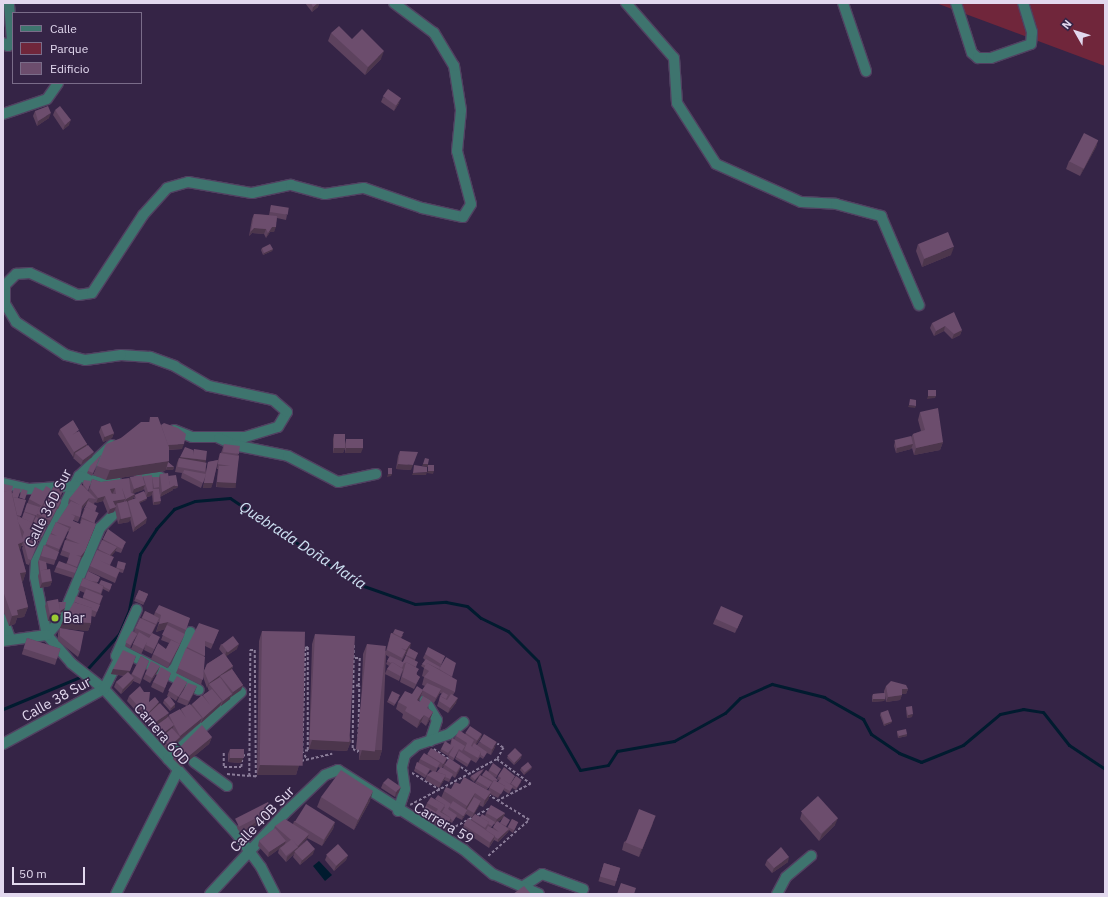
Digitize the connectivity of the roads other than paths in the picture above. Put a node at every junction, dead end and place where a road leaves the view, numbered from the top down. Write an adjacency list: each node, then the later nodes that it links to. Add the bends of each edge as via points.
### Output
1 (9, 3): 7 (street, via 12,39 8,46)
2 (394, 3): 11 (street, via 434,33 454,66 461,110 457,151 471,204 464,217 422,208 364,188 325,194 291,185 252,193 188,182 167,188 143,215 92,293 78,295 25,272 8,281)
3 (626, 3): 12 (street, via 674,58 677,103 716,164 801,202 836,204 880,216)
4 (843, 3): 8 (street)
5 (956, 3): 6 (street, via 972,53 978,58 991,58 1031,44 1032,32)
6 (1022, 3)
7 (3, 43)
8 (866, 71)
9 (57, 84): 10 (street, via 47,99)
10 (3, 114)
11 (4, 298): 14 (street, via 16,322 66,355 90,360 121,355 150,357 175,366 209,386 273,400 286,409 286,418 271,430)
12 (919, 305)
13 (162, 426): 14 (street, via 192,437)
14 (219, 438): 16 (street, via 234,445 288,456 338,482)
15 (122, 439): 17 (street, Calle 36D Sur, via 105,449)
16 (376, 474)
17 (79, 476): 18 (street, via 97,482); 20 (street, Calle 36D Sur)
18 (160, 477)
19 (3, 483): 20 (street, via 29,489)
20 (74, 486): 25 (street, Calle 36D Sur, via 36,562 35,577)
21 (113, 515): 25 (street, via 100,528 62,618)
22 (137, 609): 28 (street)
23 (3, 619): 26 (street)
24 (190, 632): 27 (street, via 175,668)
25 (47, 635): 26 (street); 28 (street, Carrera 60D, via 71,663)
26 (6, 640)
27 (168, 674): 28 (street, Calle 38 Sur, via 124,651); 29 (street)
28 (101, 686): 34 (street, Calle 38 Sur); 35 (street, Carrera 60D)
29 (199, 690)
30 (241, 692): 35 (street)
31 (425, 700): 33 (street, via 437,720)
32 (464, 722): 33 (street, via 449,734)
33 (430, 741): 40 (street, via 408,751 402,766 405,789)
34 (3, 744)
35 (168, 759): 38 (street, Carrera 60D)
36 (194, 762): 39 (street, via 207,775)
37 (338, 770): 40 (street, Carrera 59, via 371,788); 41 (street, Calle 40B Sur, via 325,775)
38 (177, 772): 41 (street, Carrera 60D, via 236,833); 45 (street)
39 (224, 784)
40 (398, 811): 43 (street, Carrera 59, via 482,863 493,874)
41 (248, 852): 46 (street, Calle 40B Sur); 47 (street, Carrera 60D, via 261,867)
42 (811, 856): 49 (street, via 786,878)
43 (522, 887): 44 (street, via 542,874); 48 (street, Carrera 59)
44 (583, 889)
45 (116, 894)
46 (210, 894)
47 (275, 894)
48 (538, 894)
49 (777, 894)

